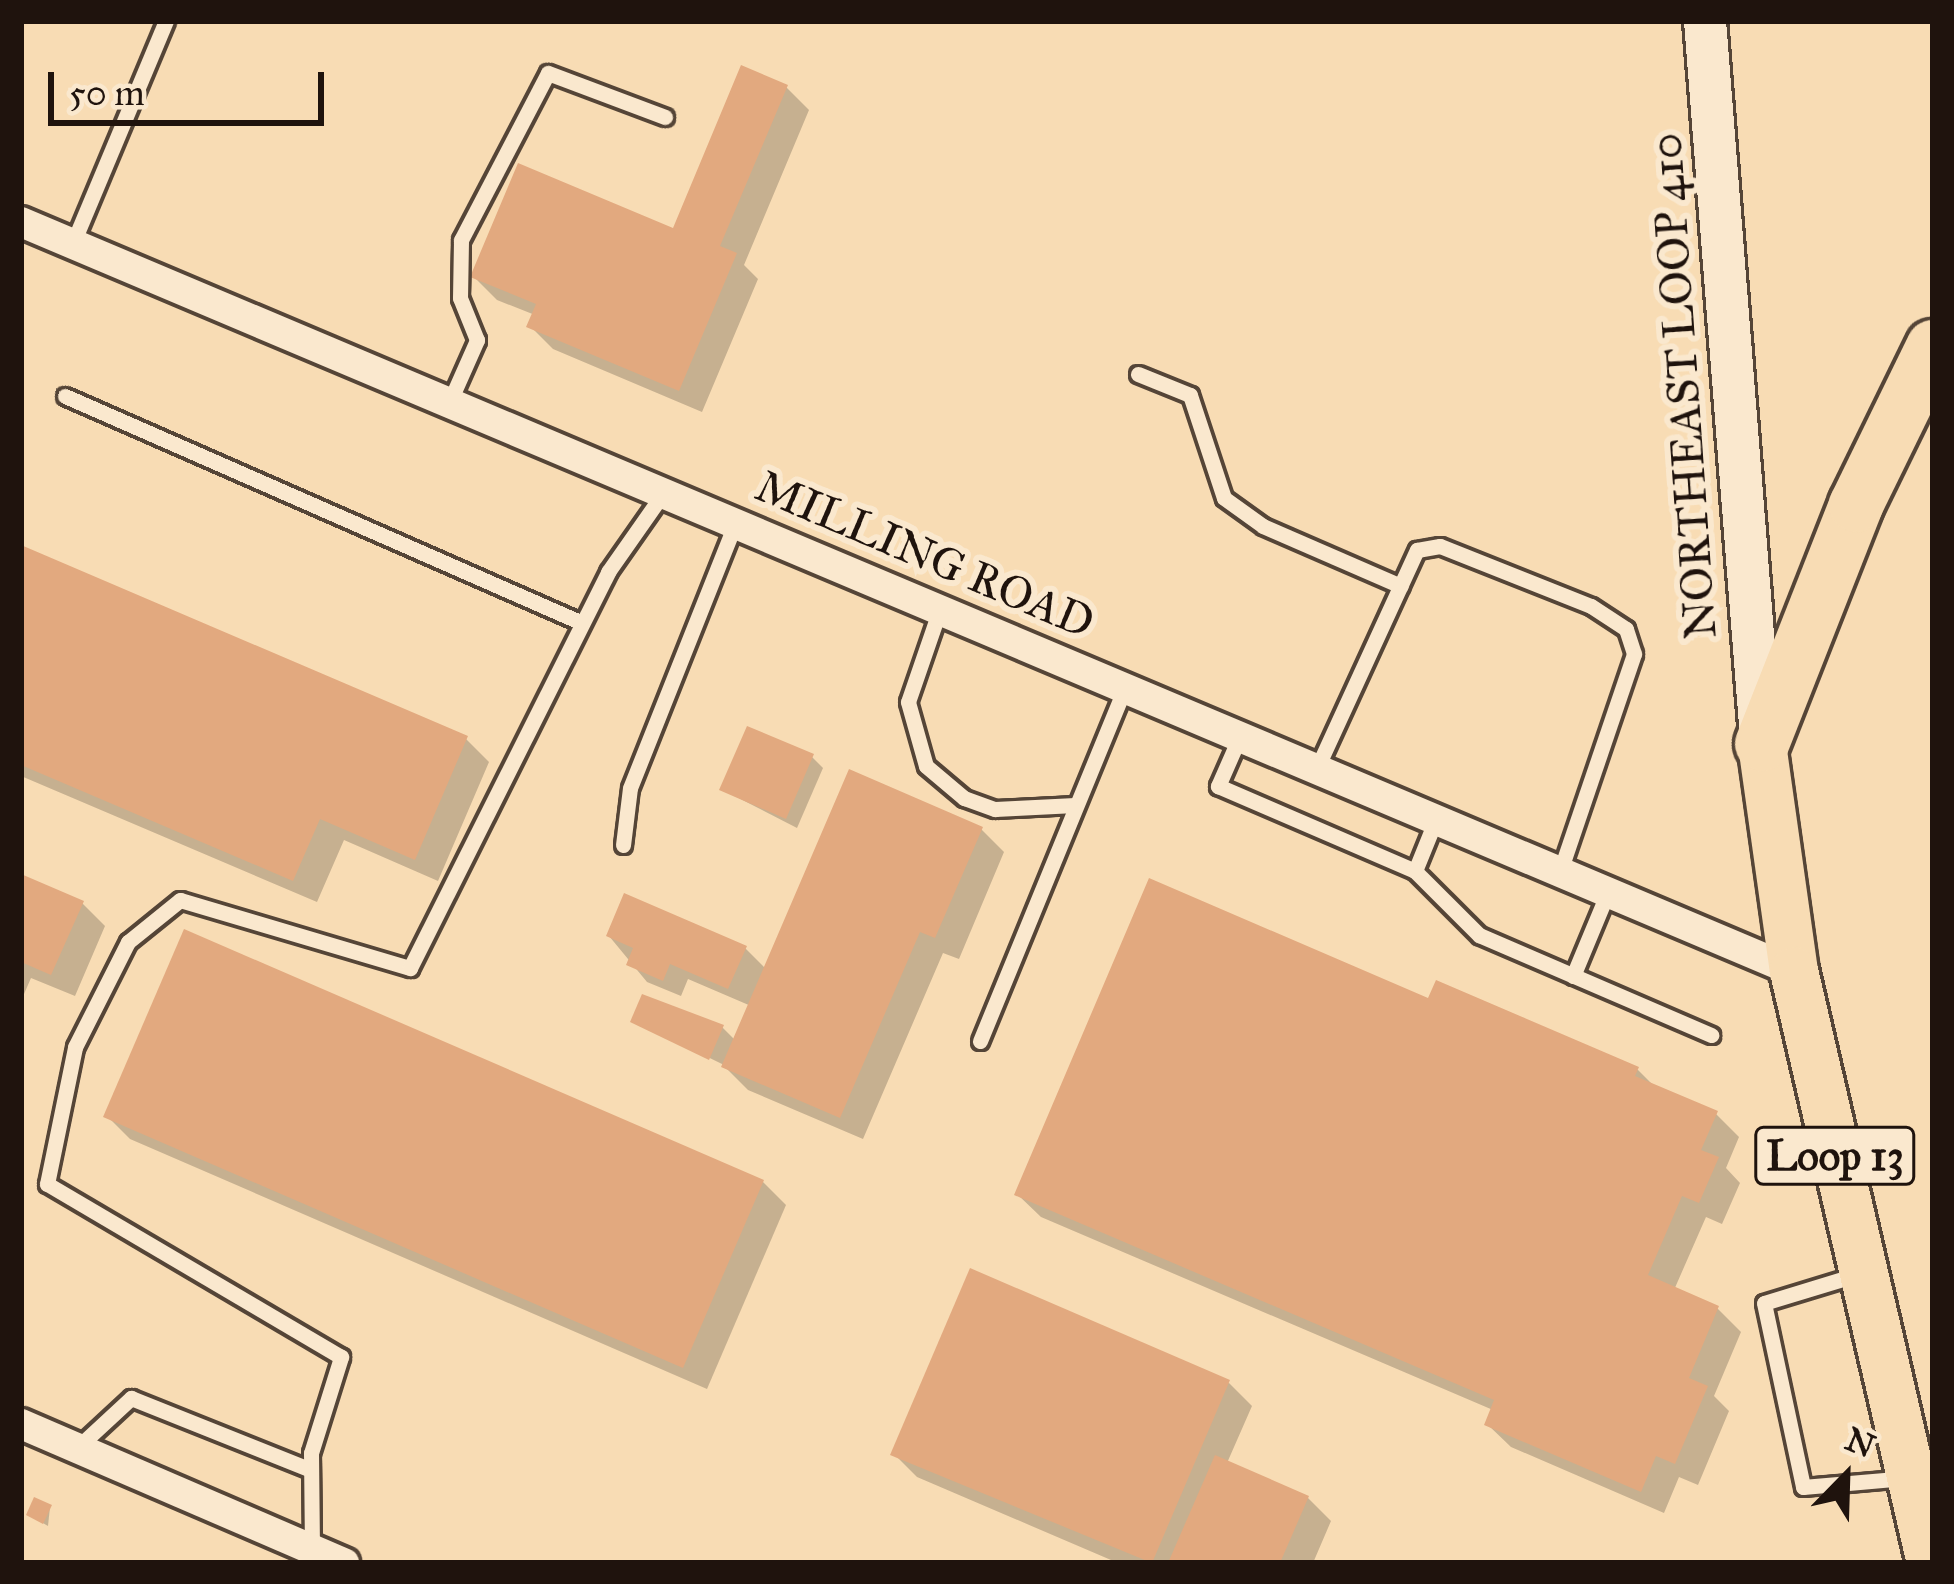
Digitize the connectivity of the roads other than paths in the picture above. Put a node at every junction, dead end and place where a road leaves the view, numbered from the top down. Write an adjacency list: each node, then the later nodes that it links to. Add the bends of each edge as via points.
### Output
1 (166, 21): 5 (lane)
2 (1706, 21): 17 (main road, NORTHEAST LOOP 410)
3 (665, 117): 9 (lane, via 548,73 461,240 460,298 477,340)
4 (21, 222): 5 (street, MILLING ROAD)
5 (73, 243): 9 (street, MILLING ROAD)
6 (1933, 346): 17 (highway, Loop 13, via 1856,506)
7 (1138, 374): 12 (lane, via 1190,395 1224,498 1263,526)
8 (64, 396): 14 (lane)
9 (451, 401): 10 (street, MILLING ROAD)
10 (664, 492): 11 (street, MILLING ROAD); 14 (lane)
11 (736, 522): 13 (street, MILLING ROAD); 21 (lane, via 630,788)
12 (1401, 586): 18 (lane); 23 (lane, via 1417,550 1440,546 1591,606 1626,629 1634,655)
13 (940, 609): 15 (street, MILLING ROAD); 19 (lane, via 908,702 926,766 952,791 995,809)
14 (582, 623): 32 (lane, via 410,968 180,900 128,942 75,1047 47,1184 341,1357)
15 (1125, 688): 16 (street, MILLING ROAD); 19 (lane)
16 (1240, 736): 18 (street, MILLING ROAD); 22 (lane, via 1219,786)
17 (1762, 744): 25 (main road, Loop 13)
18 (1317, 768): 20 (street, MILLING ROAD)
19 (1076, 805): 28 (lane)
20 (1436, 819): 22 (lane); 23 (street, MILLING ROAD)
21 (623, 845)
22 (1415, 871): 26 (lane, via 1479,935)
23 (1560, 871): 24 (street, MILLING ROAD)
24 (1608, 892): 25 (street, MILLING ROAD); 26 (lane)
25 (1794, 970): 29 (main road, Loop 13)
26 (1573, 976): 27 (lane)
27 (1711, 1035)
28 (980, 1041)
29 (1862, 1273): 33 (main road, Loop 13); 33 (lane, via 1764,1303 1803,1487)
30 (21, 1424): 31 (street)
31 (77, 1448): 32 (lane, via 131,1398); 34 (street)
32 (311, 1470): 34 (lane)
33 (1911, 1477): 36 (main road, Loop 13)
34 (312, 1549): 35 (street)
35 (344, 1563)
36 (1931, 1563)

